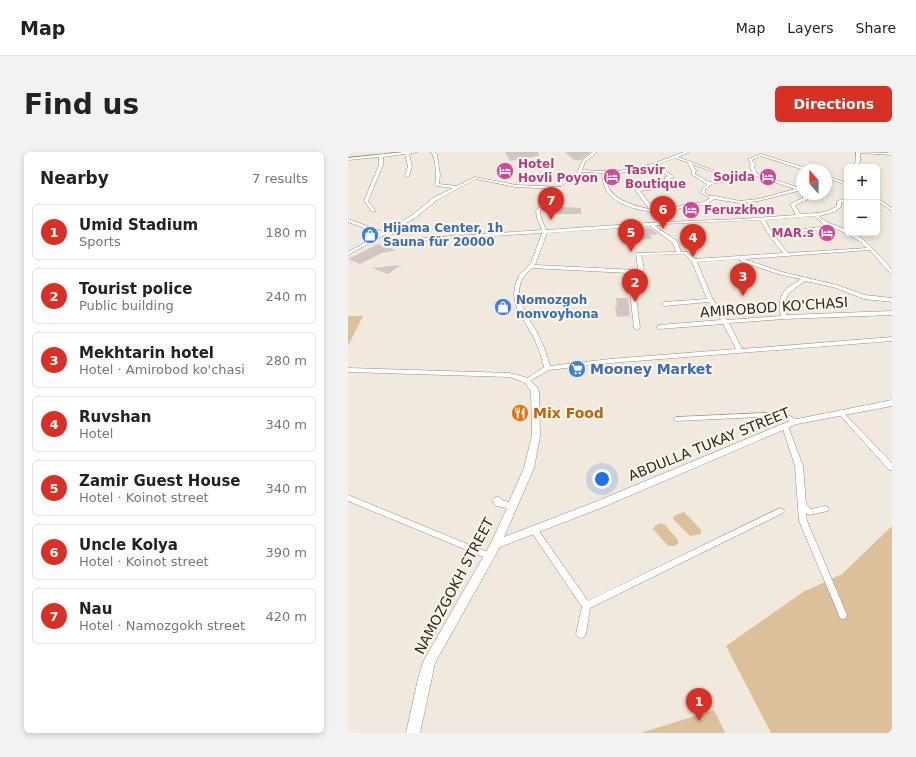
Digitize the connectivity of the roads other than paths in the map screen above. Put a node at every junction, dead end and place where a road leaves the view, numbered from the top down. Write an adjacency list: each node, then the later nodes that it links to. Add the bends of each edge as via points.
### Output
1 (415, 152): 6 (street)
2 (433, 152): 23 (street, via 439,177 437,185)
3 (595, 152): 15 (street, via 583,162)
4 (686, 152): 9 (street)
5 (858, 152): 7 (street); 12 (street)
6 (407, 153): 8 (street); 18 (street, via 410,166)
7 (892, 154)
8 (381, 156): 10 (street); 32 (street, via 381,165 366,201)
9 (676, 157): 11 (street); 13 (street)
10 (348, 159)
11 (690, 164): 19 (street); 22 (street, via 693,174)
12 (856, 164)
13 (653, 165): 16 (street); 33 (street, via 672,177 652,182 656,188 637,190)
14 (796, 166): 17 (street, via 761,155 750,160)
15 (580, 171): 24 (street); 33 (street, via 605,172 604,182 610,195 622,203)
16 (620, 172)
17 (756, 175): 19 (street); 25 (street)
18 (407, 176)
19 (733, 178): 22 (street)
20 (833, 180): 21 (street)
21 (844, 183)
22 (709, 184): 27 (street, via 703,190 704,193 709,197)
23 (456, 187): 24 (street, via 475,178 516,186); 43 (street)
24 (563, 188): 42 (street, via 538,210)
25 (796, 188)
26 (796, 191): 27 (street, via 740,202)
27 (715, 197): 33 (street, via 705,202)
28 (802, 200): 35 (street, via 792,204)
29 (844, 200): 34 (street, via 832,211)
30 (878, 200): 31 (street)
31 (892, 210)
32 (374, 211)
33 (653, 213): 38 (street)
34 (814, 214): 35 (street); 40 (street)
35 (799, 216): 36 (street)
36 (762, 219): 38 (street); 44 (street)
37 (348, 220): 43 (street)
38 (663, 223): 39 (street)
39 (651, 225): 42 (street); 47 (street, via 675,242)
40 (835, 227): 41 (street); 44 (street)
41 (844, 231)
42 (546, 232): 43 (street, via 424,239 412,244); 52 (street)
43 (384, 233): 48 (street)
44 (772, 234): 49 (street)
45 (855, 236): 46 (street)
46 (870, 249): 49 (street); 54 (street)
47 (679, 253): 51 (street); 53 (street, via 638,254 641,271)
48 (348, 254)
49 (787, 255): 50 (street)
50 (737, 259): 51 (street); 55 (street, via 750,261)
51 (694, 261): 56 (street)
52 (531, 266): 53 (street); 66 (street, via 521,277 517,288 518,306 535,335)
53 (630, 272): 63 (street)
54 (892, 272)
55 (803, 280): 57 (street, via 835,286 868,298); 60 (street, via 787,290 782,299)
56 (711, 300): 58 (street); 61 (street)
57 (892, 300)
58 (664, 304)
59 (892, 313): 60 (street, AMIROBOD KO'CHASI)
60 (784, 317): 61 (street, AMIROBOD KO'CHASI)
61 (726, 323): 62 (street, AMIROBOD KO'CHASI); 65 (street)
62 (659, 327)
63 (637, 328)
64 (892, 339): 65 (street)
65 (740, 351): 66 (street)
66 (547, 368): 68 (street)
67 (348, 370): 68 (street, via 489,373)
68 (528, 380): 77 (street, NAMOZGOKH STREET, via 533,384 535,391 536,436 529,468)
69 (892, 403): 70 (street, ABDULLA TUKAY STREET)
70 (841, 413): 72 (street, ABDULLA TUKAY STREET); 74 (street)
71 (676, 419): 72 (street, via 783,414)
72 (795, 422): 73 (street, ABDULLA TUKAY STREET)
73 (785, 426): 78 (street, via 798,462); 81 (street, ABDULLA TUKAY STREET)
74 (892, 468)
75 (348, 498): 83 (street)
76 (497, 500): 77 (street, via 500,504)
77 (512, 506): 82 (street, NAMOZGOKH STREET)
78 (803, 506): 79 (street, via 810,512); 85 (street, via 804,523)
79 (826, 509)
80 (780, 511): 84 (street)
81 (534, 530): 82 (street, ABDULLA TUKAY STREET); 84 (street)
82 (496, 544): 83 (street, NAMOZGOKH STREET)
83 (489, 556): 87 (street, NAMOZGOKH STREET, via 429,662)
84 (586, 606): 86 (street)
85 (843, 615)
86 (581, 634)
87 (413, 733)

